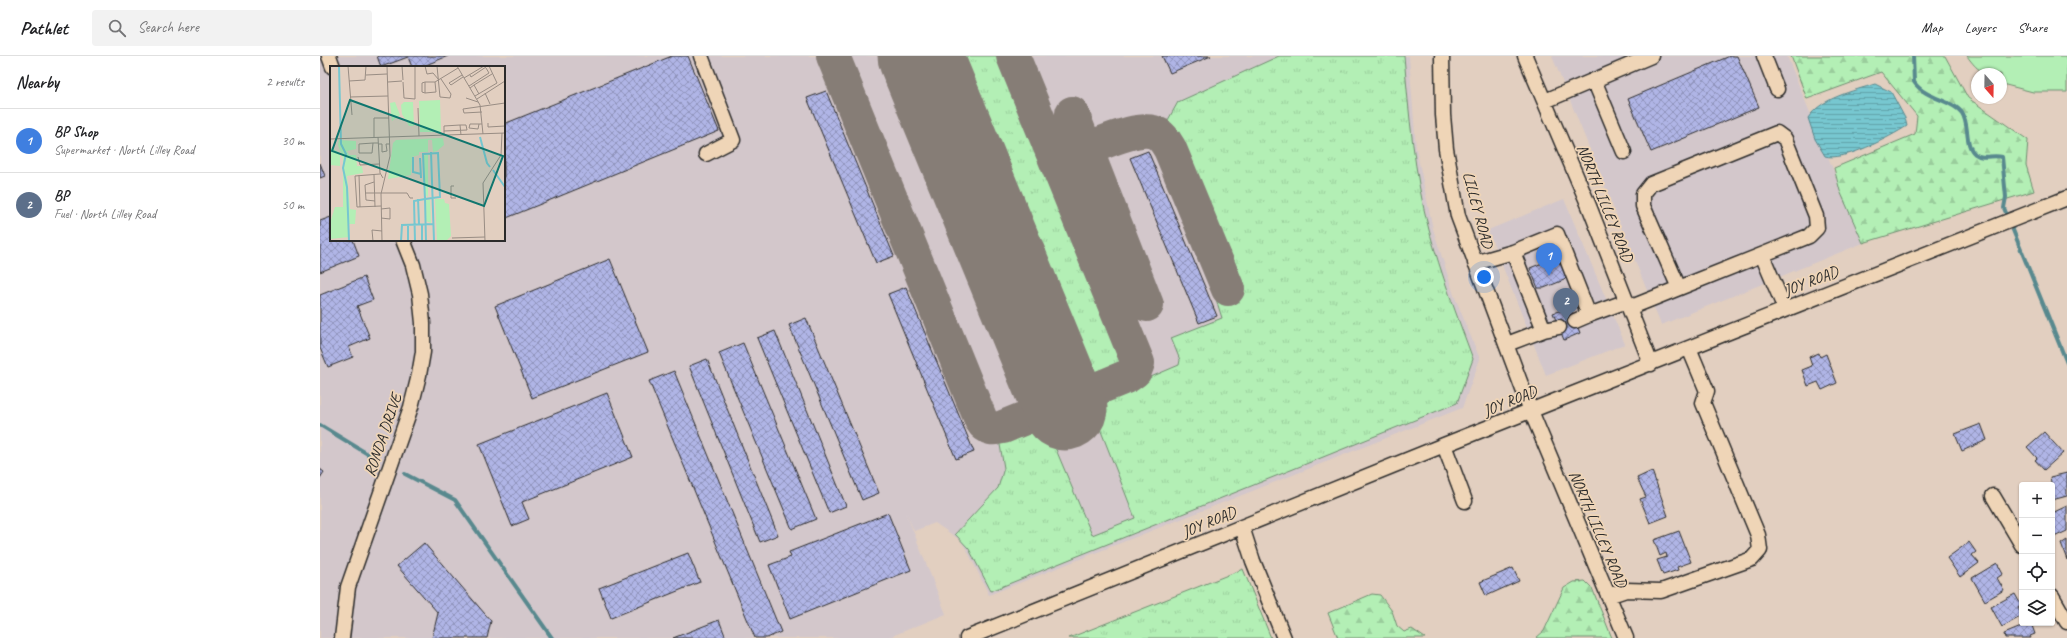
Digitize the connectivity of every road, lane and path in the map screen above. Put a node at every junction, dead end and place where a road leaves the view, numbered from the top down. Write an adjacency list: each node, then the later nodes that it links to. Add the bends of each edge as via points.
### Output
1 (329, 56): 7 (street)
2 (701, 56): 12 (street, via 733,140)
3 (1442, 56): 17 (street, LILLEY ROAD, via 1446,149 1458,216)
4 (1526, 56): 10 (street, NORTH LILLEY ROAD)
5 (1651, 56): 8 (street)
6 (1764, 56): 9 (street)
7 (333, 66)
8 (1594, 80): 10 (street); 11 (street)
9 (1777, 89)
10 (1545, 101): 19 (street, NORTH LILLEY ROAD)
11 (1624, 152)
12 (706, 154)
13 (2067, 198): 20 (street, JOY ROAD)
14 (403, 241): 38 (street, RONDA DRIVE, via 413,265 423,323 419,375 411,407 348,587)
15 (1513, 252): 17 (street); 21 (street, via 1557,234); 24 (street)
16 (1762, 255): 18 (street); 18 (street, via 1809,236 1817,228 1816,216 1786,139 1777,133 1650,184 1643,194 1643,206); 20 (street)
17 (1475, 263): 25 (street, LILLEY ROAD)
18 (1679, 288): 19 (street)
19 (1628, 305): 21 (street); 27 (street, NORTH LILLEY ROAD)
20 (1785, 309): 26 (street, JOY ROAD)
21 (1589, 315): 22 (street)
22 (1575, 321)
23 (1559, 327): 24 (street)
24 (1544, 330): 25 (street)
25 (1507, 344): 28 (street, LILLEY ROAD)
26 (1689, 348): 27 (street, JOY ROAD); 34 (street, via 1707,392 1703,403 1758,535 1760,550 1752,559 1661,591 1626,590)
27 (1651, 364): 28 (street, JOY ROAD)
28 (1531, 411): 29 (street, JOY ROAD); 34 (street, NORTH LILLEY ROAD)
29 (1444, 445): 31 (street); 32 (street, JOY ROAD)
30 (1993, 496): 33 (street)
31 (1465, 501)
32 (1242, 527): 37 (street, JOY ROAD); 40 (street)
33 (2019, 540)
34 (1608, 596): 41 (street, NORTH LILLEY ROAD)
35 (2055, 601): 36 (street)
36 (2067, 622)
37 (994, 633): 39 (street, JOY ROAD)
38 (342, 638)
39 (967, 638)
40 (1284, 638)
41 (1626, 638)

